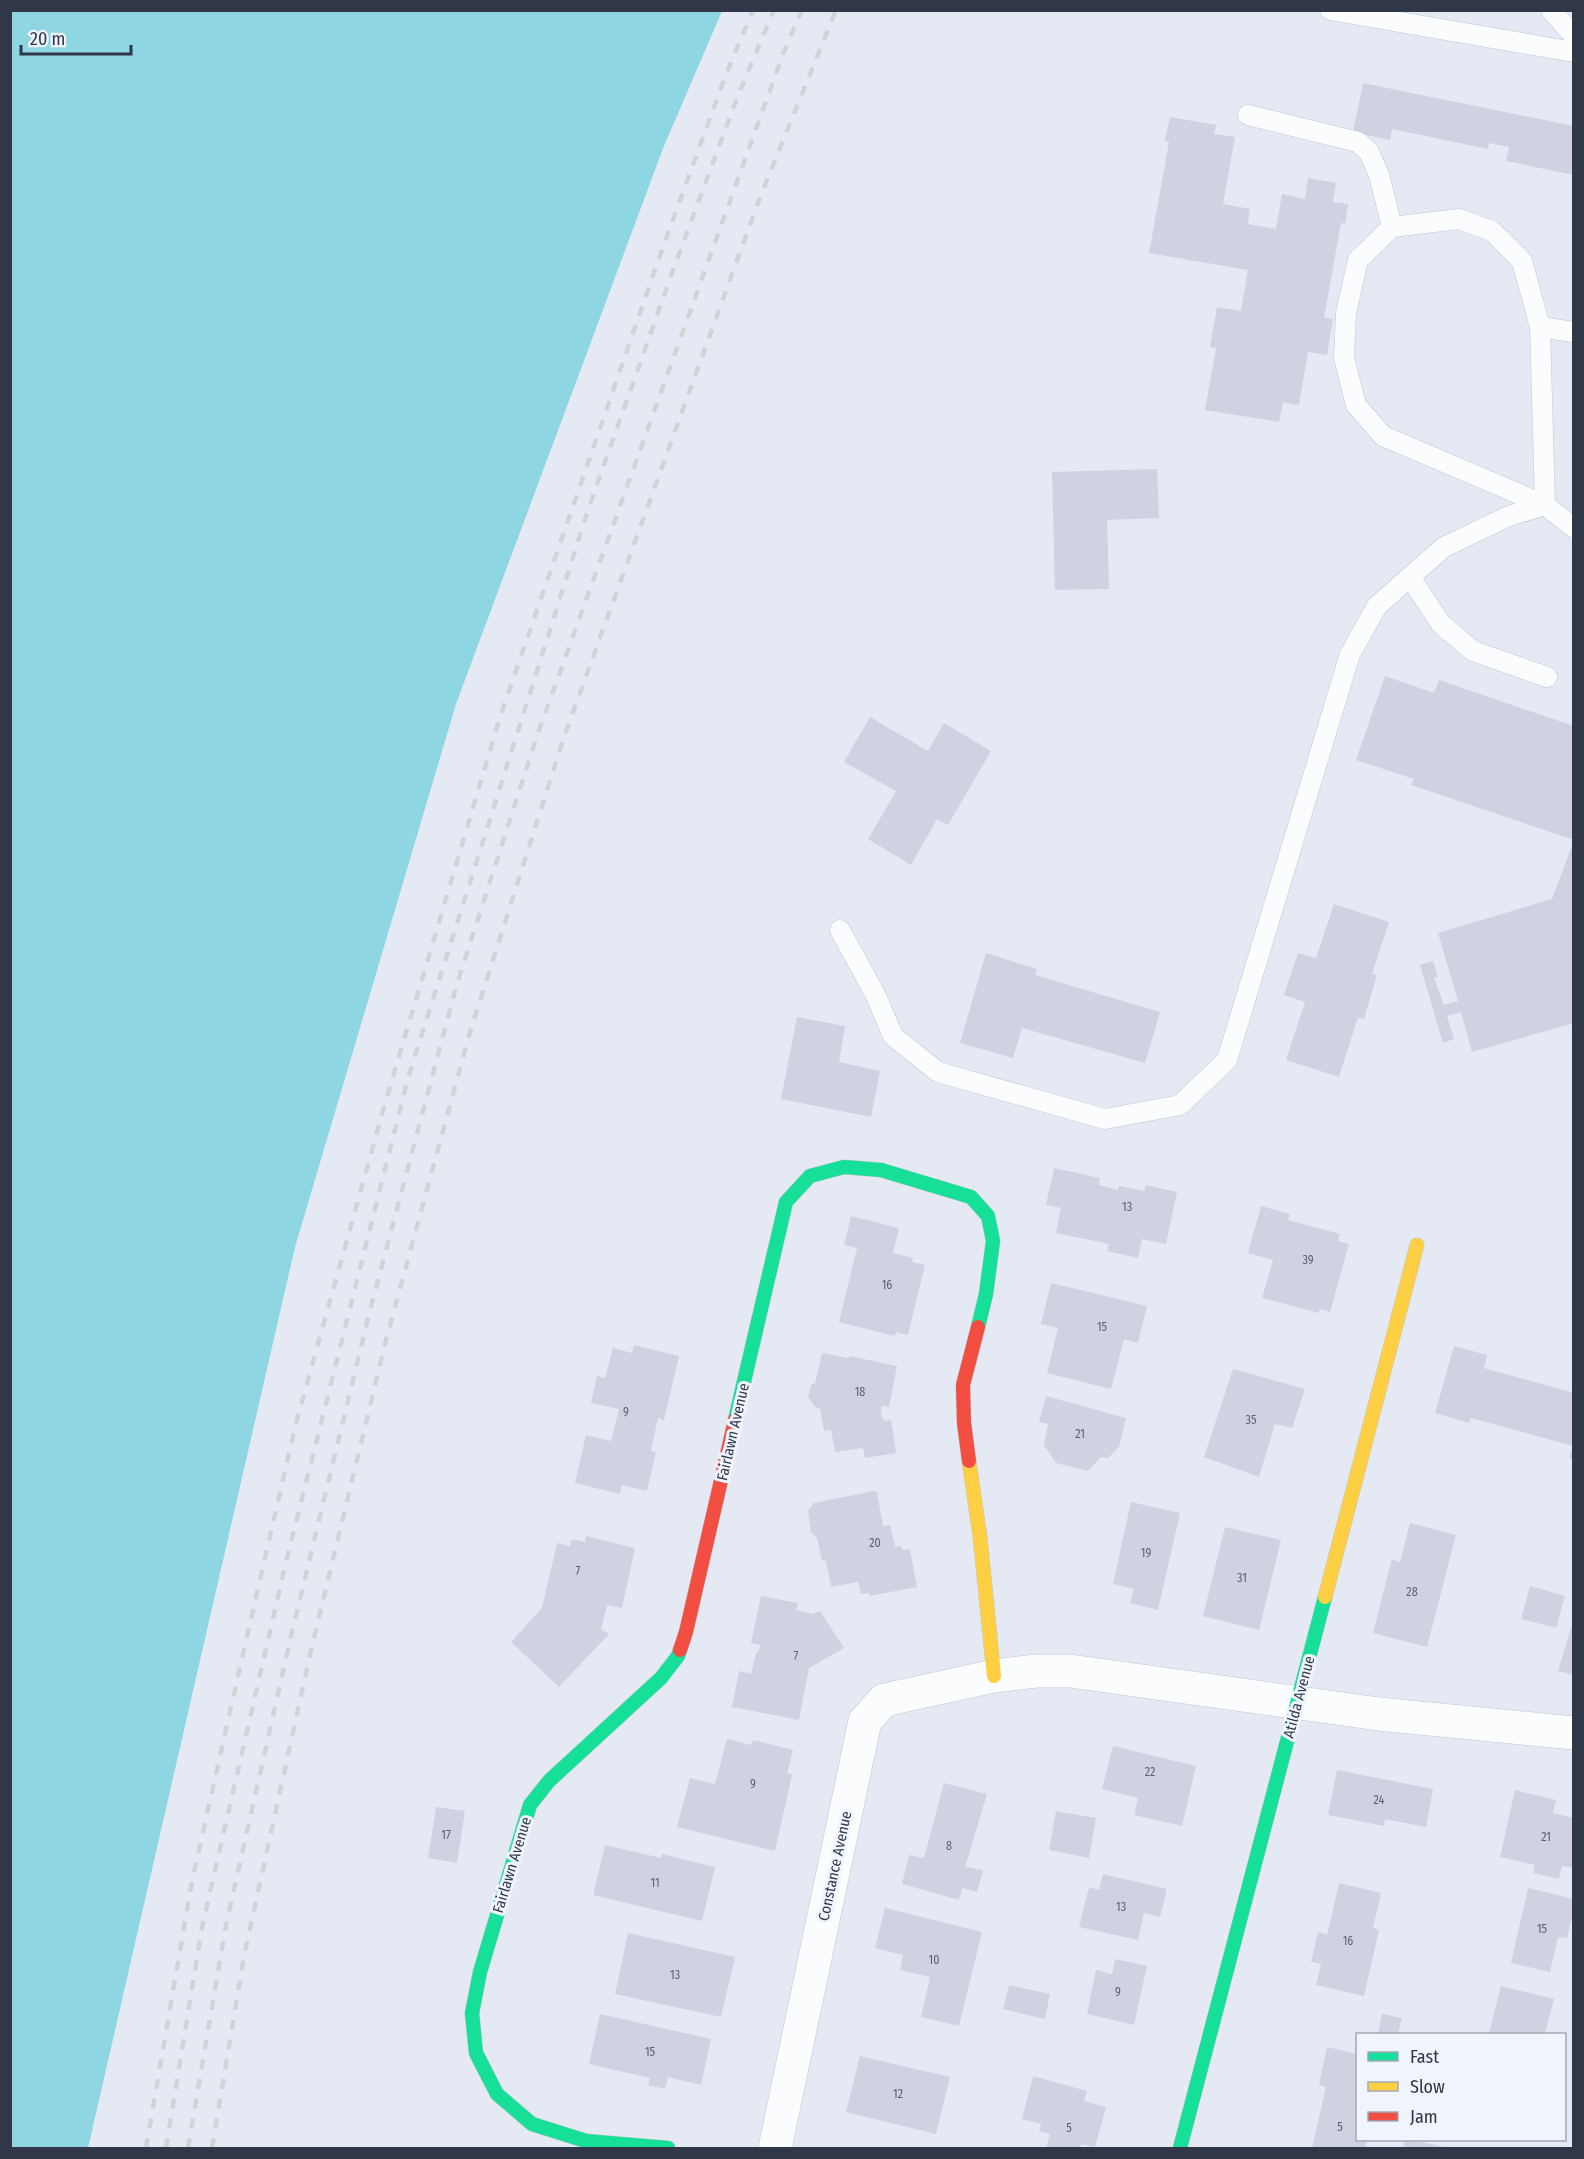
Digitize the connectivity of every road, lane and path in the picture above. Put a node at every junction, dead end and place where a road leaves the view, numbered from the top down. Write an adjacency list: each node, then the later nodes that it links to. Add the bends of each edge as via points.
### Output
1 (1330, 10): 4 (lane)
2 (1551, 10): 3 (lane)
3 (1574, 36)
4 (1574, 52)
5 (1248, 115): 6 (lane, via 1358,142 1369,152 1379,176)
6 (1392, 227): 7 (lane, via 1459,219 1492,231 1522,261); 9 (lane, via 1358,260 1346,313 1344,357 1356,405 1383,436)
7 (1540, 327): 8 (lane); 9 (lane)
8 (1574, 332)
9 (1545, 505): 10 (lane); 11 (lane, via 1509,516 1444,548)
10 (1574, 528)
11 (1410, 577): 12 (lane, via 1441,624 1473,651); 13 (lane, via 1377,606 1350,654 1227,1060 1180,1105 1105,1119 938,1072 893,1036)
12 (1547, 677)
13 (840, 930)
14 (1417, 1245): 16 (street, Atilda Avenue)
15 (994, 1676): 16 (street, Constance Avenue, via 1070,1671); 18 (street, Fairlawn Avenue, via 964,1423 963,1385 986,1294 993,1240 988,1216 971,1197 881,1170 844,1167 810,1176 786,1202 678,1656 661,1678 549,1781 530,1805 480,1972 472,2013 476,2053 497,2094 532,2124 586,2140); 19 (street, Constance Avenue, via 884,1700 865,1721)
16 (1297, 1703): 17 (street, Constance Avenue); 20 (street, Atilda Avenue)
17 (1574, 1733)
18 (668, 2148)
19 (775, 2148)
20 (1180, 2148)

